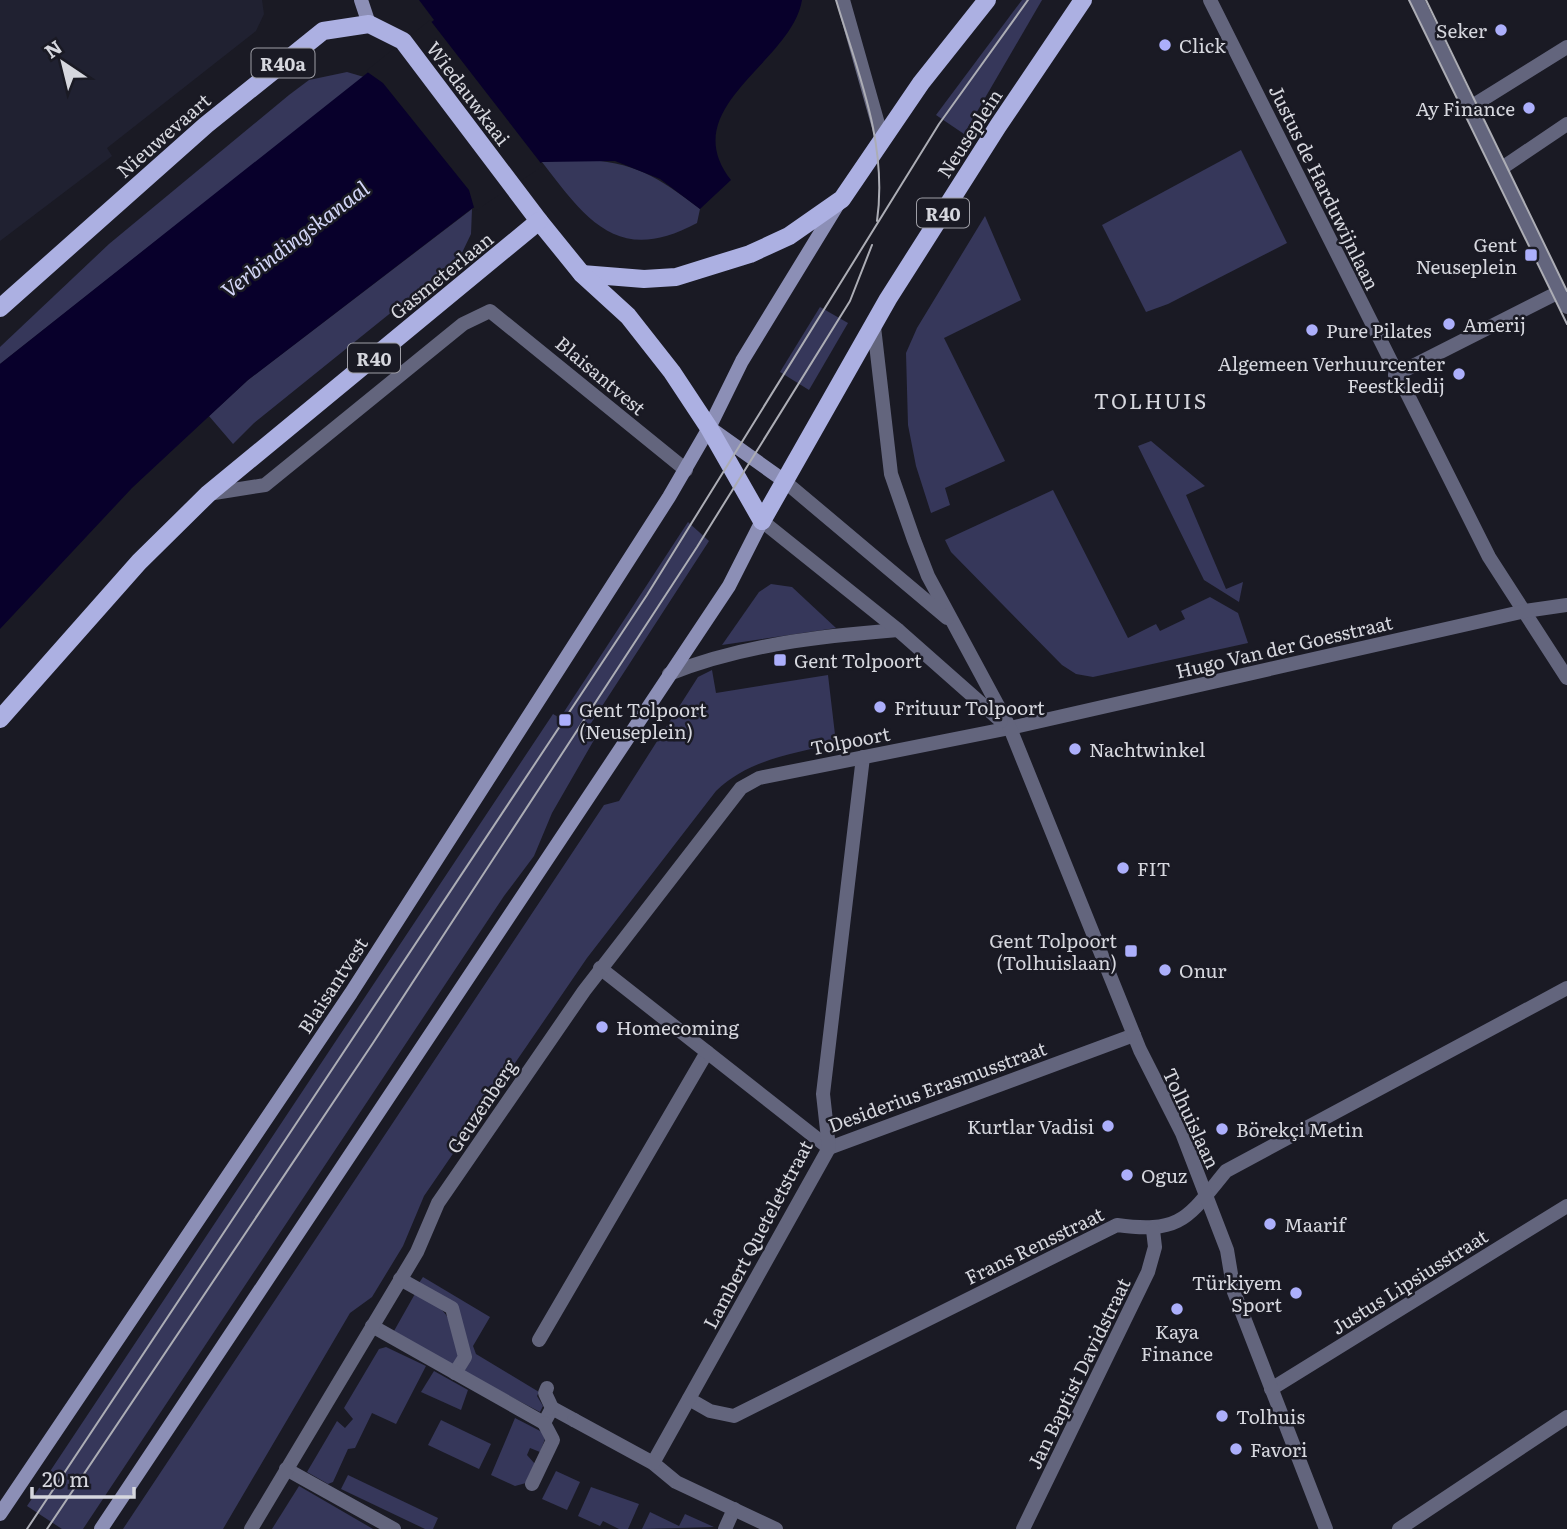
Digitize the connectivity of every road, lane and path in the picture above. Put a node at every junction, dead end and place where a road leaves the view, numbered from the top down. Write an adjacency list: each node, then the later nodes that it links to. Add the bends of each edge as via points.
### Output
1 (361, 0): 7 (main road)
2 (842, 0): 11 (street)
3 (987, 0): 11 (main road)
4 (1083, 0): 19 (main road, Neuseplein / R40, via 998,126)
5 (1210, 0): 20 (street, Justus de Harduwijnlaan)
6 (1417, 0): 9 (street)
7 (369, 24): 14 (main road, Wiedauwkaai, via 403,41); 18 (main road, Nieuwevaart / R40a, via 323,31 206,125)
8 (1567, 47): 9 (street)
9 (1469, 108): 12 (street)
10 (1567, 124): 12 (street)
11 (882, 138): 13 (main road)
12 (1499, 170): 16 (street)
13 (842, 199): 15 (main road, via 789,236 677,277); 21 (main road, via 742,361)
14 (539, 222): 15 (main road); 24 (main road, Gasmeterlaan / R40)
15 (582, 274): 21 (main road, via 628,316)
16 (1559, 292): 17 (street); 20 (street)
17 (1567, 307)
18 (0, 308)
19 (874, 327): 23 (main road, Neuseplein / R40); 28 (street, via 891,474 928,576)
20 (1395, 375): 27 (street, Justus de Harduwijnlaan, via 1489,557)
21 (709, 428): 22 (main road, Blaisantvest); 23 (main road); 25 (main road)
22 (686, 470): 24 (street, Blaisantvest, via 490,311 463,324 265,485); 58 (main road, Blaisantvest, via 351,993)
23 (783, 480): 25 (main road, Neuseplein); 28 (street)
24 (208, 494): 32 (main road, Gasmeterlaan / R40, via 139,562)
25 (762, 521): 29 (street); 30 (main road, via 729,586)
26 (1567, 605): 27 (street, Hugo Van der Goesstraat)
27 (1525, 611): 31 (street, Justus de Harduwijnlaan); 33 (street, Hugo Van der Goesstraat)
28 (954, 623): 33 (street)
29 (898, 630): 30 (street, via 725,654); 33 (street)
30 (669, 674): 59 (main road)
31 (1567, 678)
32 (0, 719)
33 (1010, 729): 34 (street, Tolpoort); 38 (street, Tolhuislaan)
34 (863, 757): 35 (street, Tolpoort, via 759,778); 40 (street, Lambert Queteletstraat, via 824,1094)
35 (741, 788): 36 (street, Geuzenberg)
36 (600, 968): 39 (street, Desiderius Erasmusstraat); 44 (street, Geuzenberg, via 438,1203)
37 (1567, 988): 41 (street, Frans Rensstraat, via 1226,1171)
38 (1134, 1035): 40 (street, Desiderius Erasmusstraat); 41 (street, Tolhuislaan, via 1182,1133)
39 (707, 1052): 40 (street, Desiderius Erasmusstraat); 46 (street)
40 (828, 1148): 50 (street, Lambert Queteletstraat)
41 (1206, 1195): 43 (street, Frans Rensstraat, via 1188,1216); 49 (street, Tolhuislaan, via 1227,1250 1234,1292)
42 (1567, 1206): 49 (street, Justus Lipsiusstraat)
43 (1153, 1230): 50 (street, Frans Rensstraat, via 1117,1225 734,1416 710,1411); 64 (street, Jan Baptist Davidstraat, via 1155,1247 1148,1272)
44 (400, 1279): 45 (street, Geuzenberg); 47 (street, via 452,1308 465,1357)
45 (372, 1326): 47 (street); 55 (street, Geuzenberg)
46 (539, 1340)
47 (455, 1373): 53 (street)
48 (547, 1388): 51 (street)
49 (1271, 1389): 65 (street, Tolhuislaan)
50 (689, 1399): 54 (street, Lambert Queteletstraat)
51 (552, 1408): 53 (street); 54 (street)
52 (1567, 1417): 66 (street)
53 (544, 1423): 56 (street, via 553,1440)
54 (653, 1463): 57 (street, via 676,1482)
55 (286, 1469): 60 (street, Geuzenberg); 61 (street)
56 (532, 1484)
57 (734, 1509): 62 (street); 63 (street)
58 (0, 1514)
59 (101, 1529)
60 (251, 1529)
61 (394, 1529)
62 (725, 1529)
63 (776, 1529)
64 (1023, 1529)
65 (1326, 1529)
66 (1399, 1529)

